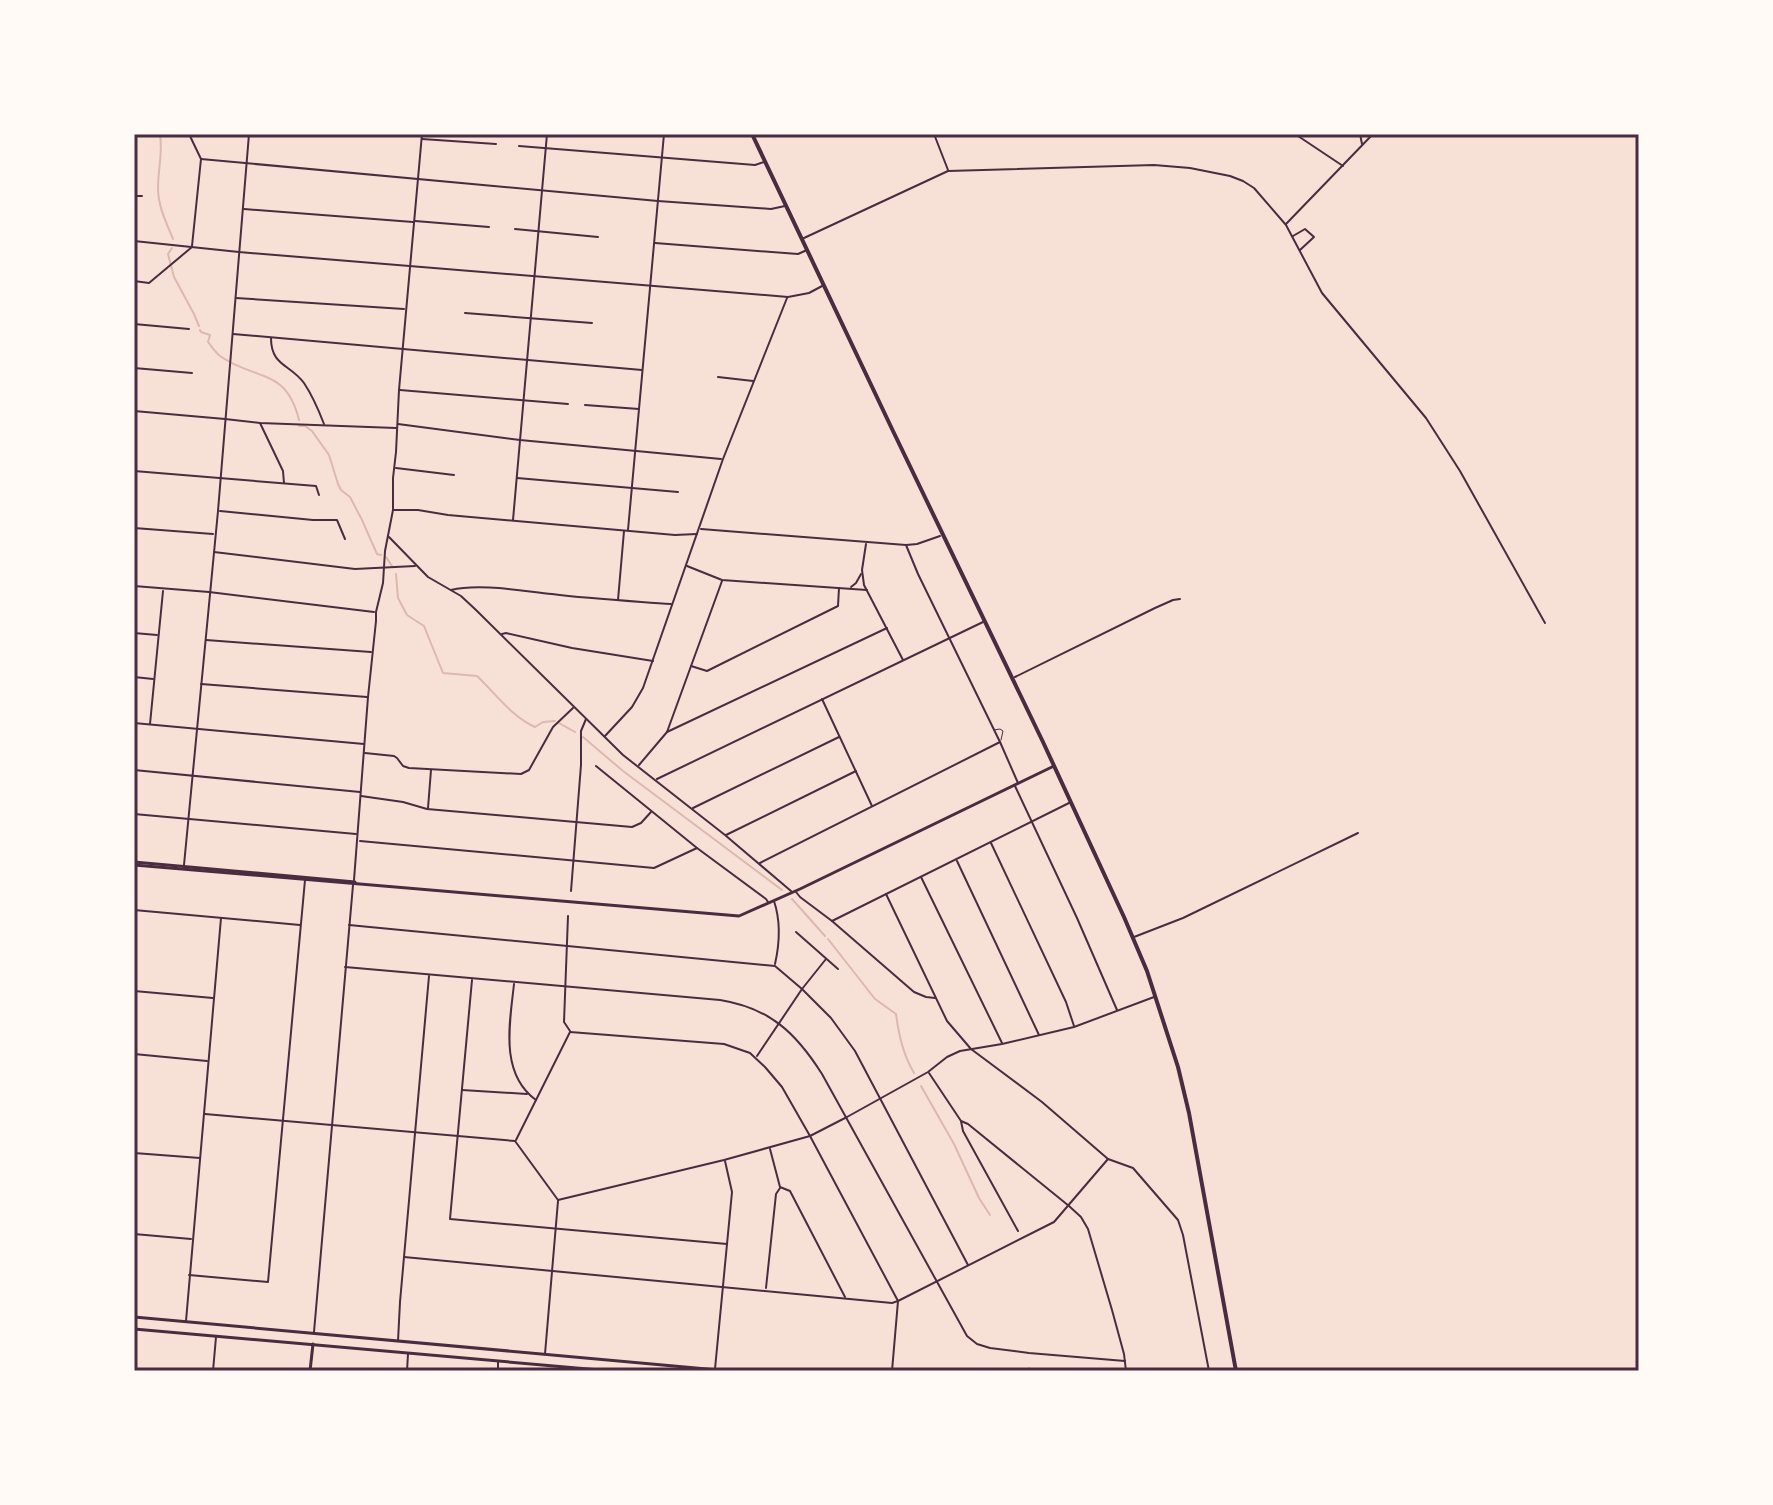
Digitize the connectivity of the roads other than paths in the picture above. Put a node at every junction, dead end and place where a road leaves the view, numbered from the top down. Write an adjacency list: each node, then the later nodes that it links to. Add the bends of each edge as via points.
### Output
1 (189, 134): 17 (street)
2 (249, 134): 19 (street)
3 (422, 134): 11 (street)
4 (547, 134): 15 (street)
5 (664, 134): 16 (street)
6 (752, 134): 18 (highway)
7 (934, 134): 21 (street)
8 (1295, 134): 20 (street)
9 (1360, 134): 13 (street)
10 (1373, 134): 13 (street)
11 (422, 139): 12 (street); 22 (street)
12 (496, 144)
13 (1362, 144): 20 (street)
14 (519, 146): 15 (street)
15 (545, 148): 16 (street); 23 (street)
16 (661, 158): 18 (street); 26 (street)
17 (201, 159): 19 (street); 39 (street)
18 (765, 162): 27 (highway)
19 (246, 164): 22 (street); 28 (street)
20 (1343, 166): 30 (street)
21 (948, 171): 30 (street, via 1190,168 1243,181); 36 (street)
22 (418, 180): 23 (street); 29 (street)
23 (542, 191): 26 (street); 33 (street)
24 (134, 196): 25 (street)
25 (142, 196)
26 (658, 201): 27 (street, via 771,209); 38 (street)
27 (786, 205): 36 (highway)
28 (242, 208): 29 (street); 42 (street)
29 (415, 222): 31 (street); 43 (street)
30 (1286, 225): 34 (street)
31 (489, 227)
32 (515, 229): 33 (street)
33 (538, 231): 35 (street); 44 (street)
34 (1293, 236): 41 (street); 41 (street, via 1305,229 1314,237)
35 (598, 237)
36 (802, 238): 40 (highway)
37 (134, 241): 39 (street)
38 (654, 243): 40 (street); 47 (street)
39 (192, 247): 42 (street); 45 (street, via 149,283)
40 (808, 250): 46 (highway)
41 (1299, 251): 119 (street, via 1322,293 1426,418)
42 (239, 252): 43 (street); 49 (street)
43 (410, 266): 44 (street); 50 (street)
44 (534, 277): 47 (street); 52 (street)
45 (134, 281)
46 (825, 285): 48 (street); 97 (highway)
47 (650, 286): 48 (street); 61 (street)
48 (788, 297): 64 (street)
49 (236, 298): 50 (street); 56 (street)
50 (405, 309): 58 (street)
51 (465, 313): 52 (street)
52 (530, 318): 53 (street); 59 (street)
53 (592, 323)
54 (134, 324): 55 (street)
55 (189, 329)
56 (233, 334): 57 (street); 71 (street)
57 (271, 336): 58 (street); 74 (street, via 276,360 302,379)
58 (402, 348): 59 (street); 65 (street)
59 (527, 359): 61 (street); 66 (street)
60 (134, 368): 62 (street)
61 (642, 370): 69 (street)
62 (192, 373)
63 (718, 377): 64 (street)
64 (754, 381): 78 (street)
65 (399, 390): 66 (street); 73 (street)
66 (523, 401): 67 (street); 76 (street)
67 (568, 404)
68 (585, 405): 69 (street)
69 (639, 409): 77 (street)
70 (134, 411): 71 (street)
71 (225, 419): 72 (street); 83 (street)
72 (260, 423): 74 (street); 84 (street)
73 (397, 424): 75 (street); 76 (street)
74 (324, 426): 75 (street)
75 (397, 428): 79 (street)
76 (520, 440): 77 (street); 82 (street)
77 (635, 449): 78 (street); 85 (street)
78 (723, 459): 92 (street)
79 (394, 468): 81 (street); 88 (street)
80 (134, 471): 83 (street)
81 (454, 475)
82 (517, 478): 85 (street); 90 (street)
83 (220, 479): 84 (street); 89 (street)
84 (284, 484): 87 (street, via 316,486)
85 (632, 488): 86 (street); 93 (street)
86 (678, 492)
87 (319, 495)
88 (393, 510): 90 (street); 96 (street)
89 (218, 511): 95 (street); 98 (street, via 337,520)
90 (513, 520): 93 (street)
91 (134, 528): 95 (street)
92 (700, 528): 94 (street); 99 (street)
93 (626, 530): 94 (street); 115 (street)
94 (697, 534): 102 (street)
95 (215, 535): 101 (street)
96 (388, 535): 103 (street); 104 (street)
97 (943, 535): 100 (street); 118 (highway)
98 (345, 539)
99 (866, 543): 100 (street); 105 (street)
100 (906, 545): 124 (street)
101 (213, 552): 104 (street); 113 (street)
102 (686, 565): 106 (street); 116 (street)
103 (416, 566): 104 (street); 111 (street)
104 (383, 568): 117 (street)
105 (862, 570): 110 (street); 112 (street)
106 (722, 580): 108 (street); 129 (street)
107 (134, 586): 109 (street)
108 (839, 587): 110 (street); 129 (street, via 838,606 707,671)
109 (163, 588): 113 (street); 123 (street)
110 (850, 588): 112 (street)
111 (451, 590): 115 (street); 122 (street)
112 (867, 590): 120 (street)
113 (209, 592): 117 (street); 125 (street)
114 (1180, 599): 131 (street)
115 (618, 600): 116 (street)
116 (672, 604): 128 (street)
117 (376, 612): 126 (street)
118 (984, 621): 124 (street); 131 (highway)
119 (1545, 623)
120 (887, 628): 127 (street); 142 (street)
121 (134, 633): 123 (street)
122 (501, 634): 128 (street); 136 (street)
123 (159, 635): 132 (street)
124 (949, 638): 127 (street); 141 (street)
125 (205, 640): 126 (street); 133 (street)
126 (372, 653): 134 (street)
127 (903, 660): 135 (street)
128 (653, 661): 143 (street, via 638,698)
129 (691, 666): 142 (street)
130 (134, 677): 132 (street)
131 (1012, 678): 150 (highway)
132 (154, 679): 139 (street)
133 (200, 684): 134 (street); 140 (street)
134 (368, 697): 146 (street)
135 (821, 699): 144 (street); 155 (street)
136 (574, 707): 137 (street); 151 (street, via 550,730 526,773)
137 (586, 719): 143 (street); 165 (street)
138 (134, 723): 139 (street)
139 (150, 725): 140 (street)
140 (196, 729): 146 (street); 154 (street)
141 (994, 730): 145 (street); 145 (lane, via 1003,731)
142 (667, 732): 149 (street)
143 (605, 736): 149 (street)
144 (839, 737): 153 (street); 160 (street)
145 (1000, 742): 156 (street); 159 (street)
146 (365, 744): 147 (street)
147 (365, 753): 151 (street, via 394,756 405,767); 157 (street)
148 (596, 766): 162 (street)
149 (639, 766): 155 (street)
150 (1054, 766): 156 (main road); 158 (highway)
151 (431, 769): 161 (street)
152 (134, 770): 154 (street)
153 (856, 771): 159 (street); 169 (street)
154 (192, 775): 157 (street); 164 (street)
155 (656, 780): 160 (street)
156 (1016, 784): 166 (street); 182 (main road)
157 (361, 794): 161 (street); 168 (street)
158 (1071, 802): 166 (street); 193 (highway)
159 (873, 807): 176 (street)
160 (692, 808): 169 (street)
161 (427, 809): 165 (street)
162 (651, 812): 165 (street, via 632,827); 172 (street)
163 (134, 814): 164 (street)
164 (188, 819): 168 (street); 177 (street)
165 (576, 822): 174 (street)
166 (1032, 822): 171 (street); 208 (street)
167 (1358, 833): 193 (street)
168 (358, 835): 170 (street)
169 (725, 835): 176 (street)
170 (358, 840): 174 (street); 180 (street)
171 (991, 843): 173 (street); 210 (street)
172 (697, 848): 174 (street, via 654,868); 185 (street)
173 (957, 860): 178 (street); 212 (street)
174 (573, 861): 181 (street)
175 (134, 864): 177 (main road)
176 (759, 864): 182 (street)
177 (184, 868): 179 (main road)
178 (921, 877): 183 (street); 213 (street)
179 (305, 879): 180 (main road); 190 (street)
180 (353, 883): 185 (main road, via 739,916); 191 (street)
181 (571, 891)
182 (794, 892): 184 (main road); 189 (street)
183 (886, 894): 189 (street); 207 (street)
184 (774, 901): 185 (main road); 196 (street, via 779,925)
185 (768, 903)
186 (134, 910): 188 (street)
187 (568, 916): 194 (street)
188 (221, 918): 190 (street); 206 (street)
189 (832, 921): 207 (street, via 914,992)
190 (301, 925): 225 (street)
191 (349, 925): 194 (street); 197 (street)
192 (796, 932): 195 (street)
193 (1133, 938): 205 (highway)
194 (566, 946): 196 (street); 202 (street)
195 (826, 959): 198 (street); 203 (street)
196 (775, 966): 203 (street)
197 (345, 967): 199 (street); 227 (street)
198 (838, 969)
199 (429, 975): 200 (street); 228 (street)
200 (472, 979): 201 (street); 219 (street)
201 (514, 983): 202 (street); 220 (street, via 511,1058)
202 (565, 987): 209 (street, via 733,1002); 211 (street, via 565,1024)
203 (802, 989): 209 (street); 221 (street, via 844,1034)
204 (134, 991): 206 (street)
205 (1156, 997): 208 (street); 277 (highway, via 1189,1113)
206 (214, 998): 217 (street)
207 (936, 998): 214 (street)
208 (1117, 1011): 210 (street)
209 (779, 1022): 216 (street); 224 (street, via 815,1063)
210 (1074, 1027): 212 (street)
211 (570, 1032): 216 (street, via 724,1044); 222 (street)
212 (1039, 1035): 213 (street)
213 (1002, 1044): 214 (street)
214 (971, 1049): 218 (street, via 947,1057); 235 (street)
215 (134, 1054): 217 (street)
216 (756, 1057): 230 (street, via 782,1087)
217 (208, 1061): 223 (street)
218 (928, 1072): 221 (street); 226 (street)
219 (462, 1090): 220 (street); 229 (street)
220 (528, 1094): 222 (street)
221 (882, 1098): 224 (street); 246 (street)
222 (536, 1100): 231 (street)
223 (204, 1114): 225 (street); 234 (street)
224 (847, 1117): 230 (street); 249 (street)
225 (283, 1121): 227 (street); 248 (street, via 268,1282)
226 (961, 1121): 239 (street); 241 (street)
227 (331, 1125): 228 (street); 257 (street)
228 (415, 1132): 229 (street); 245 (street)
229 (458, 1136): 231 (street); 240 (street, via 450,1219)
230 (810, 1136): 232 (street); 253 (street)
231 (515, 1141): 238 (street)
232 (770, 1148): 236 (street); 237 (street)
233 (134, 1153): 234 (street)
234 (200, 1158): 243 (street)
235 (1108, 1159): 239 (street); 276 (street, via 1133,1168 1178,1220)
236 (724, 1160): 238 (street); 244 (street, via 732,1191)
237 (780, 1187): 251 (street); 252 (street, via 790,1191)
238 (558, 1200): 240 (street)
239 (1069, 1206): 246 (street, via 1054,1222); 264 (street, via 1088,1229)
240 (556, 1228): 244 (street); 247 (street)
241 (1018, 1231)
242 (134, 1234): 243 (street)
243 (193, 1239): 248 (street)
244 (727, 1244): 250 (street)
245 (404, 1257): 247 (street); 259 (street)
246 (968, 1265): 249 (street)
247 (552, 1271): 250 (street); 262 (street)
248 (189, 1275): 255 (street)
249 (936, 1281): 253 (street); 264 (street, via 963,1331 977,1344)
250 (723, 1287): 251 (street); 267 (street)
251 (765, 1291): 252 (street)
252 (846, 1298): 253 (street)
253 (898, 1301): 274 (street)
254 (134, 1317): 255 (main road)
255 (186, 1323): 257 (main road)
256 (134, 1329): 258 (main road)
257 (313, 1333): 259 (main road); 260 (main road)
258 (216, 1336): 260 (main road); 268 (street)
259 (398, 1341): 262 (main road)
260 (313, 1344): 261 (main road); 269 (main road)
261 (408, 1353): 263 (main road); 270 (street)
262 (545, 1354): 265 (main road); 267 (main road)
263 (498, 1361): 265 (main road); 271 (street)
264 (1125, 1361): 275 (street)
265 (544, 1366): 266 (main road)
266 (590, 1370): 272 (main road)
267 (715, 1370): 273 (main road)
268 (213, 1371)
269 (310, 1371)
270 (407, 1371)
271 (498, 1371)
272 (611, 1371)
273 (729, 1371)
274 (892, 1371)
275 (1126, 1371)
276 (1209, 1371)
277 (1236, 1371)

